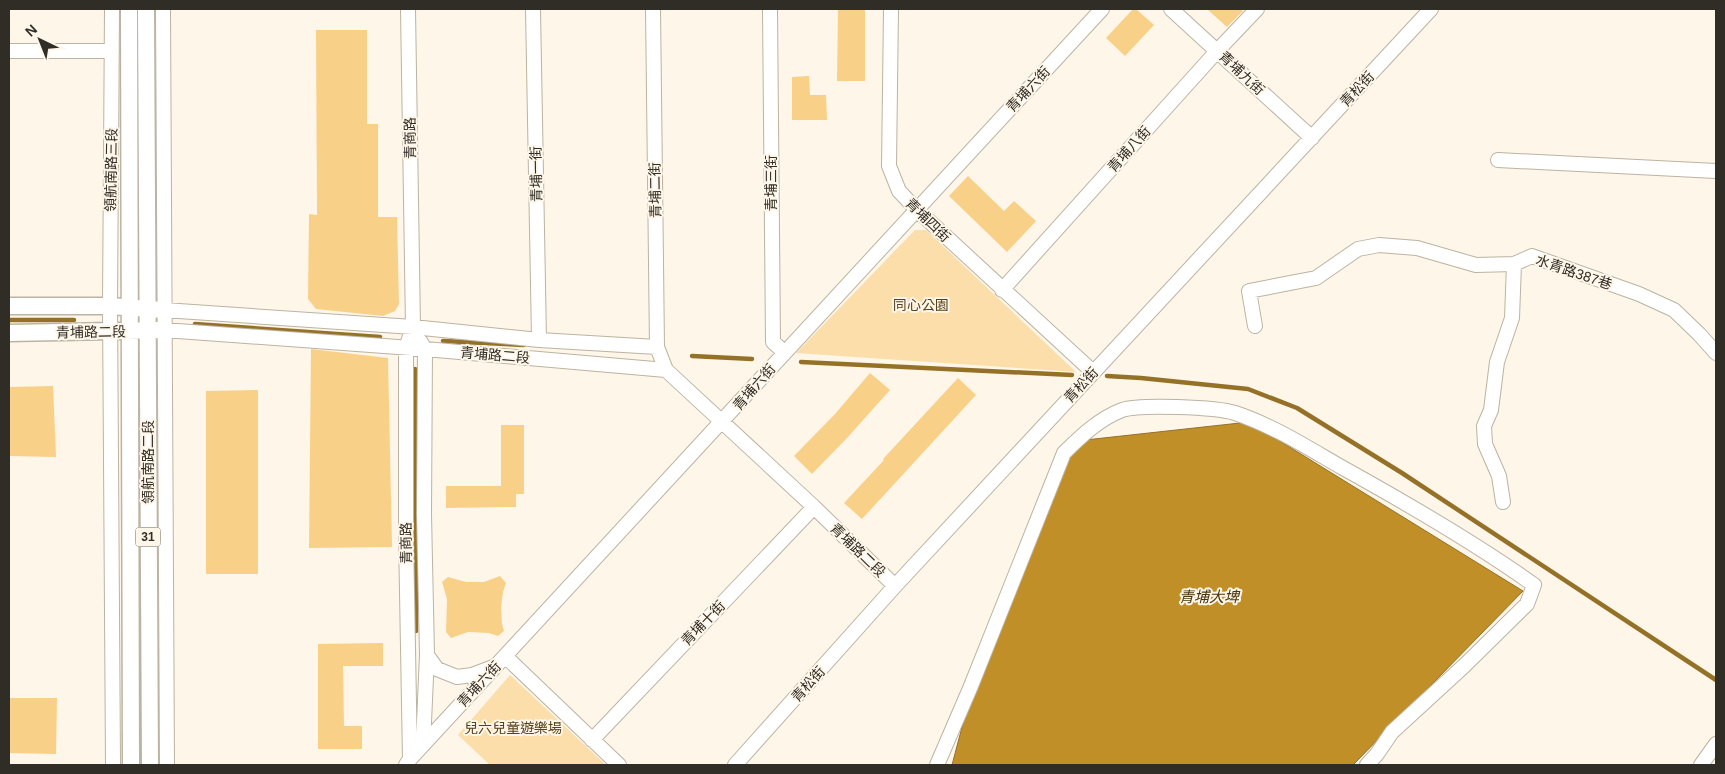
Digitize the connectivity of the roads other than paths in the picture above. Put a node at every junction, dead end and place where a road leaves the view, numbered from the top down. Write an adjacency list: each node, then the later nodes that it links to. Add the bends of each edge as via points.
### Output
1 (112, 9): 16 (street, 領航南路三段)
2 (129, 9): 25 (main road, 領航南路三段 / 31)
3 (146, 9): 26 (main road, 31)
4 (163, 9): 27 (street, 31)
5 (408, 9): 29 (street, 青商路)
6 (533, 9): 35 (street, 青埔一街)
7 (653, 9): 36 (street, 青埔二街)
8 (770, 9): 39 (street, 青埔三街, via 772,342)
9 (890, 9): 20 (street, 青埔四街, via 890,166 899,191)
10 (1102, 9): 20 (street, 青埔六街)
11 (1171, 9): 14 (street, 青埔九街)
12 (1257, 9): 14 (street, 青埔八街)
13 (1431, 9): 17 (street, 青松街)
14 (1218, 50): 17 (street, 青埔九街); 22 (street, 青埔八街)
15 (9, 51): 16 (street)
16 (112, 51): 24 (street, 領航南路三段)
17 (1312, 138): 42 (street, 青松街)
18 (1498, 160): 19 (street)
19 (1716, 171)
20 (916, 209): 22 (street, 青埔四街); 39 (street, 青埔六街)
21 (1514, 264): 28 (street, 水青路387巷, via 1476,265 1417,248 1379,245 1358,249 1316,278 1249,291); 40 (street, 水青路387巷, via 1532,256 1639,294 1674,310); 44 (street, via 1512,318 1497,362 1491,410 1484,426 1485,444 1499,476)
22 (1002, 290): 42 (street, 青埔四街)
23 (9, 306): 24 (main road, 青埔路二段)
24 (110, 306): 25 (main road, 青埔路二段); 33 (street, 領航南路三段)
25 (129, 308): 26 (main road, 青埔路二段); 32 (main road, 31)
26 (147, 309): 27 (main road, 青埔路二段); 30 (main road, 領航南路二段 / 31)
27 (164, 310): 29 (street, 青埔路二段); 31 (street, 31)
28 (1256, 326)
29 (413, 327): 35 (street, 青埔路二段); 37 (street, 青商路); 38 (street, 青商路)
30 (147, 330): 31 (main road, 青埔路二段); 32 (main road, 青埔路二段); 55 (main road, 領航南路二段 / 31)
31 (164, 330): 37 (street, 青埔路二段); 56 (street, 領航南路二段 / 31)
32 (130, 331): 33 (main road, 青埔路二段); 54 (main road, 領航南路二段 / 31)
33 (110, 332): 34 (main road, 青埔路二段); 53 (street)
34 (9, 333)
35 (539, 340): 36 (street, 青埔路二段)
36 (657, 347): 41 (street, 青埔二街)
37 (406, 348): 38 (street, 青埔路二段); 52 (street, 青商路)
38 (425, 349): 41 (street, 青埔路二段); 47 (street, 青商路)
39 (784, 352): 43 (street, 青埔六街)
40 (1716, 353)
41 (666, 370): 43 (street, 青埔路二段)
42 (1093, 372): 46 (street, 青松街)
43 (722, 422): 45 (street, 青埔路二段); 48 (street, 青埔六街)
44 (1503, 502)
45 (814, 507): 46 (street, 青埔路二段); 49 (street, 青埔十街)
46 (895, 586): 58 (street, 青松街)
47 (427, 654): 48 (street, via 437,669 457,677 484,672); 51 (street, 青商路)
48 (501, 660): 49 (street); 51 (street, 青埔六街)
49 (592, 740): 57 (street)
50 (1716, 744): 61 (street)
51 (423, 745): 52 (street, 青埔六街)
52 (408, 762)
53 (113, 765)
54 (131, 765)
55 (150, 765)
56 (167, 765)
57 (618, 765)
58 (735, 765)
59 (937, 765): 60 (street, via 1064,452 1087,430 1123,410 1163,407 1233,413 1269,426 1391,494 1534,585 1528,604 1392,732)
60 (1367, 765)
61 (1701, 765)

